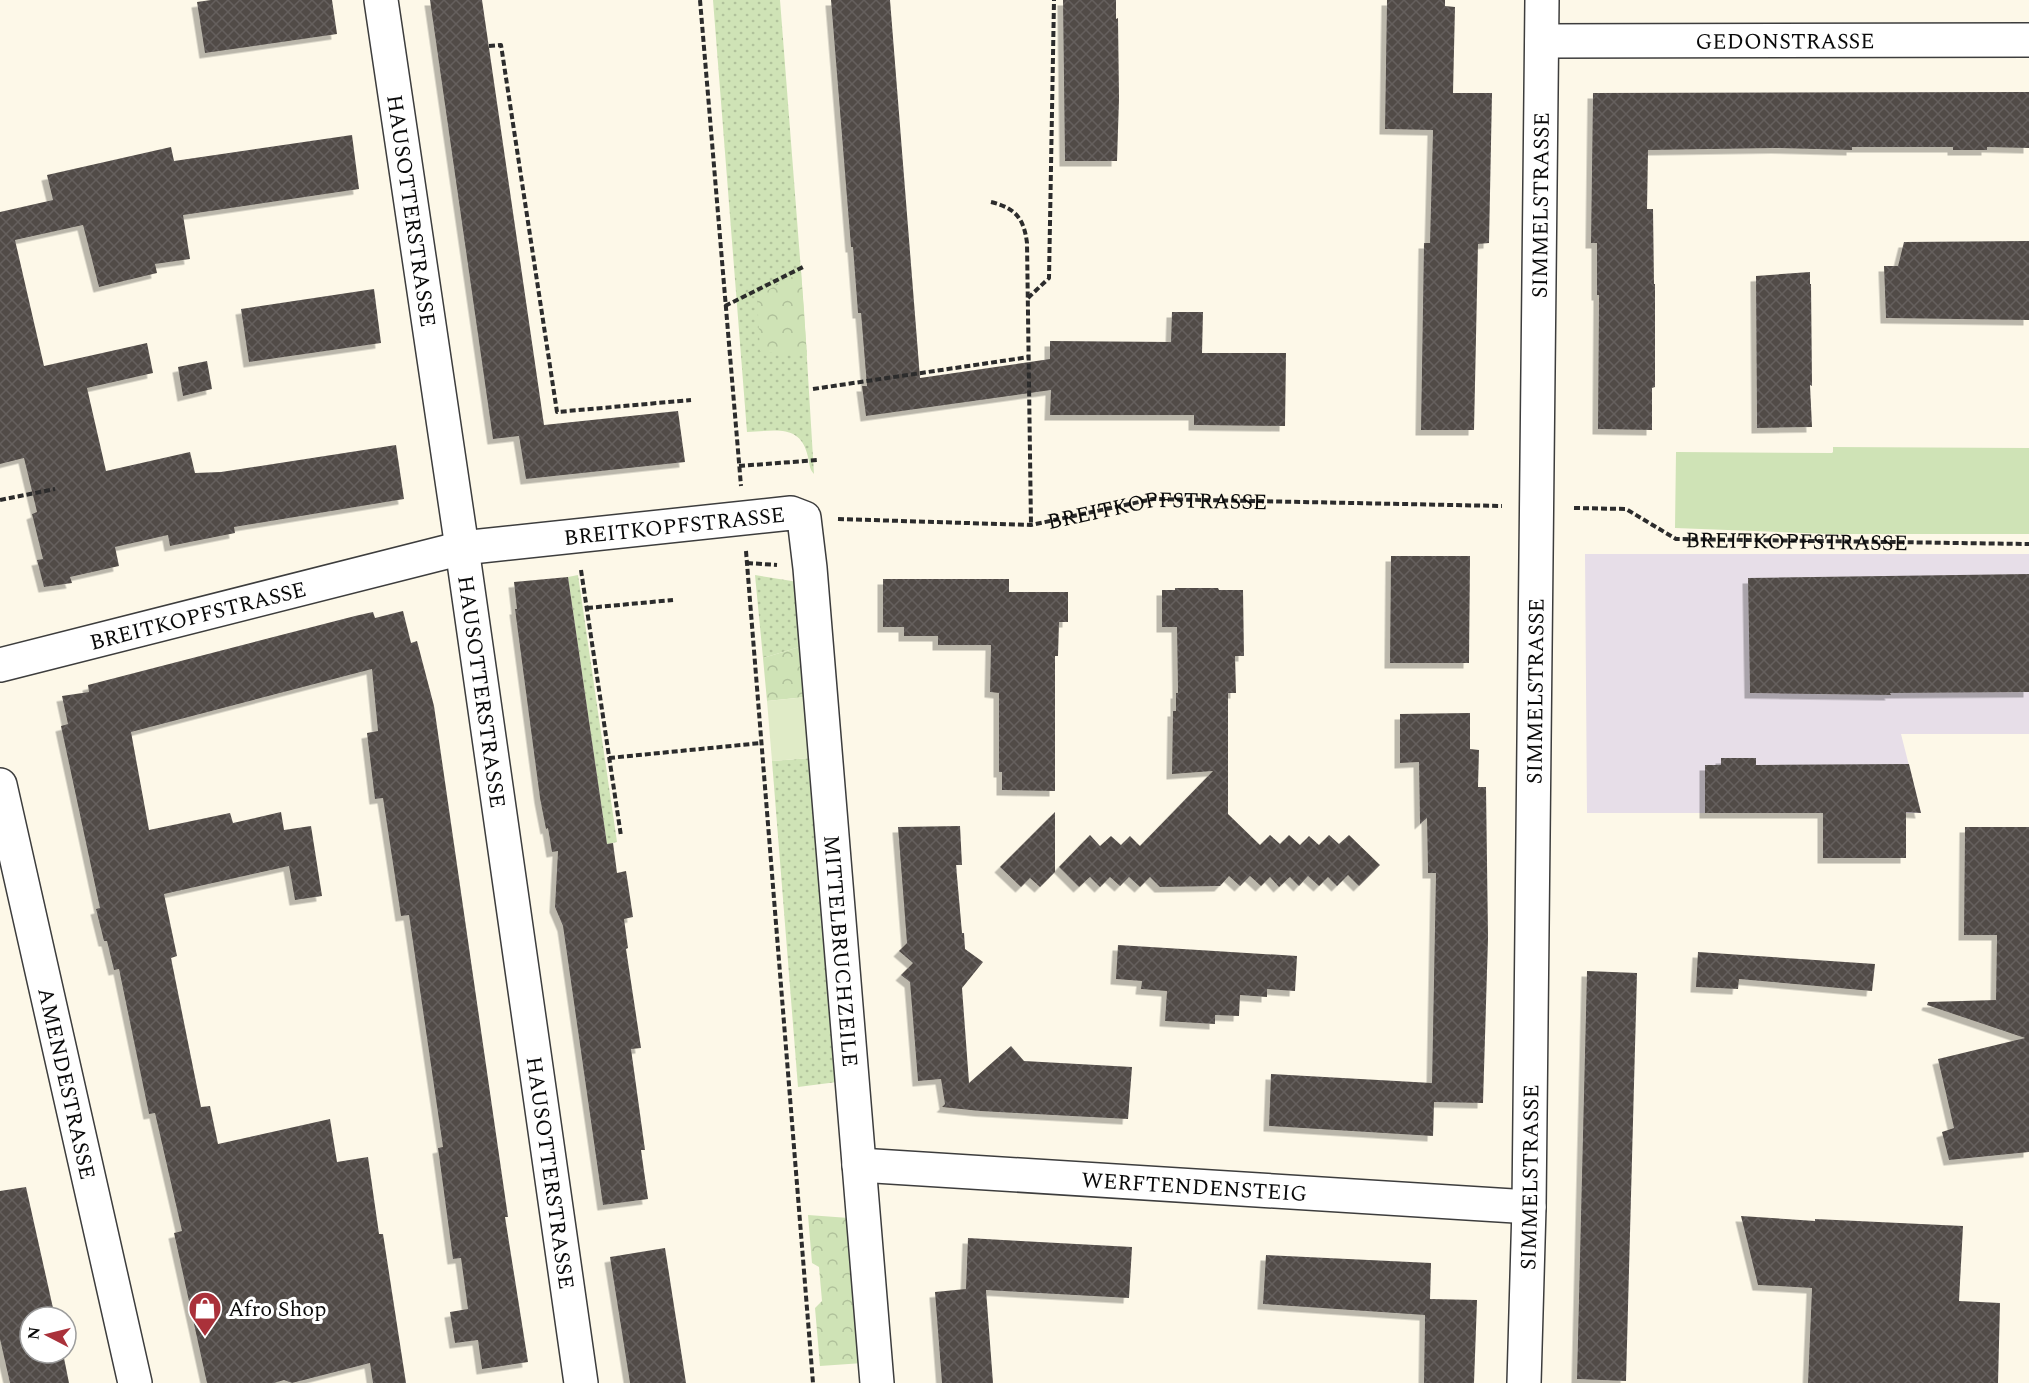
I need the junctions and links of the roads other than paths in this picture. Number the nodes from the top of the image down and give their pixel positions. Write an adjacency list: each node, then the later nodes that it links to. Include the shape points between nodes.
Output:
1 (381, 0): 6 (street, HAUSOTTERSTRASSE)
2 (1542, 0): 4 (street, SIMMELSTRASSE)
3 (2029, 40): 4 (street, GEDONSTRASSE)
4 (1542, 41): 10 (street, SIMMELSTRASSE)
5 (804, 518): 6 (street, BREITKOPFSTRASSE, via 791,513); 9 (street, MITTELBRUCHZEILE)
6 (462, 548): 7 (street, BREITKOPFSTRASSE); 12 (street, HAUSOTTERSTRASSE)
7 (0, 665)
8 (0, 785): 11 (street, AMENDESTRASSE)
9 (859, 1166): 10 (street, WERFTENDENSTEIG); 13 (street, MITTELBRUCHZEILE)
10 (1529, 1207): 14 (street, SIMMELSTRASSE)
11 (135, 1383)
12 (581, 1383)
13 (877, 1383)
14 (1524, 1383)

